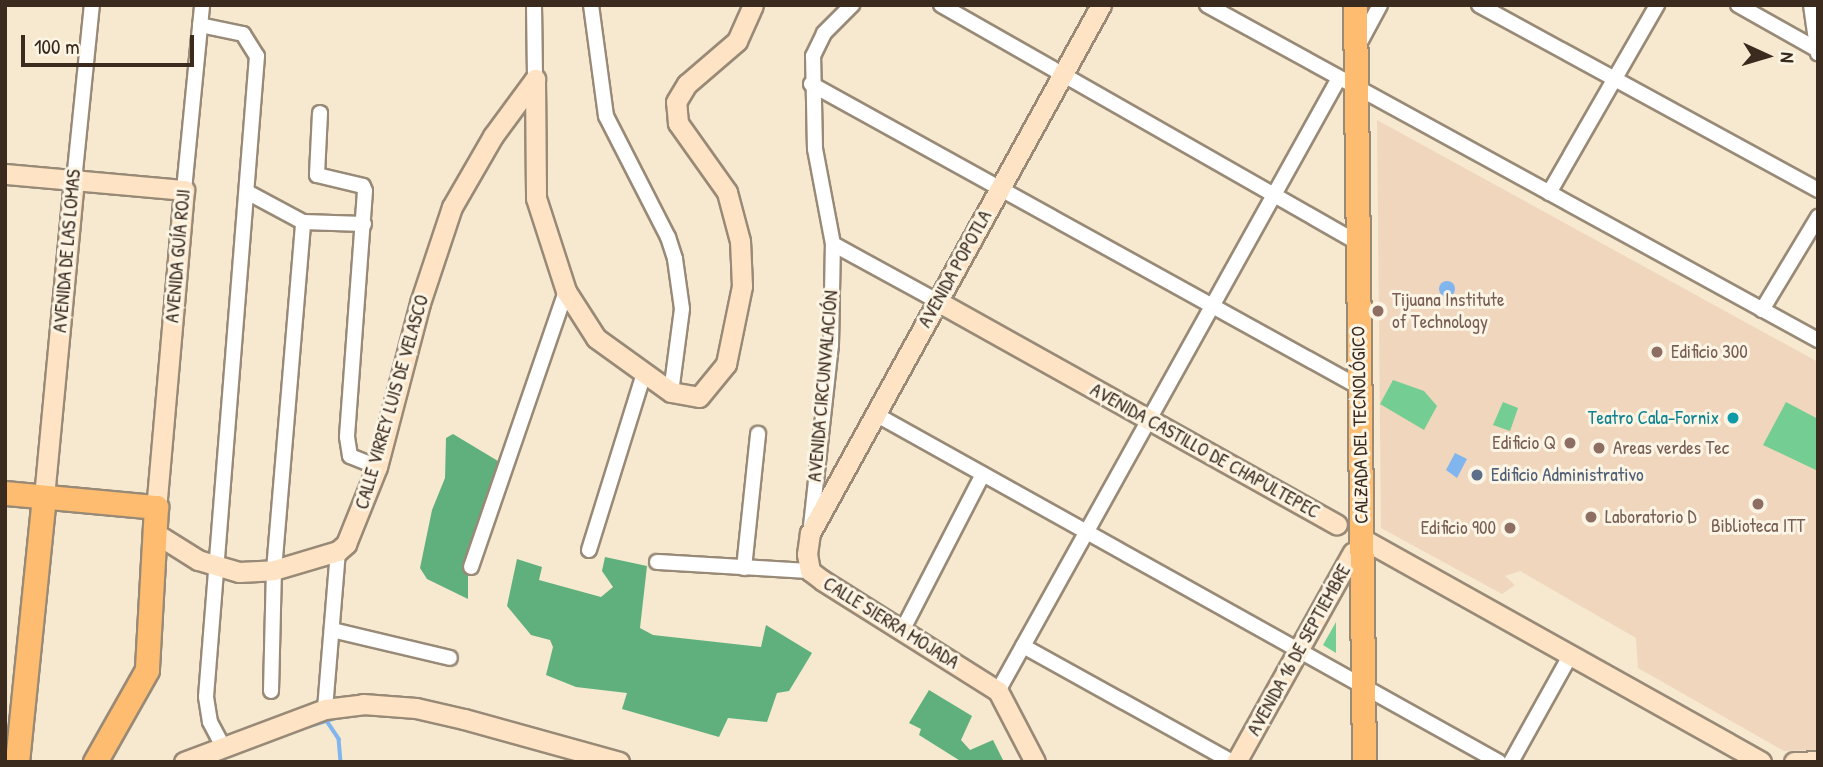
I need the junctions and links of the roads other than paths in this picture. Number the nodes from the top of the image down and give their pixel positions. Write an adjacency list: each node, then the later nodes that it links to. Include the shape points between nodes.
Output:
1 (92, 5): 27 (street, AVENIDA DE LAS LOMAS)
2 (202, 5): 17 (street, AVENIDA GUÍA ROJI)
3 (541, 5): 16 (street)
4 (591, 5): 46 (street, via 606,116 675,259 682,309)
5 (753, 5): 46 (street, via 737,41 687,84 676,102 678,123 719,179 733,207 742,286 726,364 708,392 699,397)
6 (852, 5): 24 (street, AVENIDA CIRCUNVALACIÓN, via 817,45)
7 (941, 5): 20 (street)
8 (1101, 5): 20 (street, AVENIDA POPOTLA)
9 (1207, 5): 23 (street)
10 (1355, 5): 18 (main road, CALZADA DEL TECNOLÓGICO)
11 (1380, 5): 18 (street)
12 (1479, 5): 22 (street)
13 (1657, 5): 22 (street)
14 (1738, 5): 19 (street)
15 (1811, 5): 19 (street)
16 (534, 13): 21 (street)
17 (200, 25): 29 (street, AVENIDA GUÍA ROJI); 31 (street, via 243,34 257,56)
18 (1355, 50): 23 (main road, CALZADA DEL TECNOLÓGICO)
19 (1818, 52)
20 (1064, 72): 28 (street, AVENIDA POPOTLA); 33 (street)
21 (535, 79): 39 (street, via 536,198); 50 (street, CALLE VIRREY LUIS DE VELASCO, via 493,136 452,207 420,303)
22 (1614, 79): 30 (street); 32 (street)
23 (1348, 83): 32 (street); 33 (street); 37 (main road, CALZADA DEL TECNOLÓGICO)
24 (811, 84): 28 (street); 38 (street, AVENIDA CIRCUNVALACIÓN, via 815,149)
25 (320, 113): 36 (street, via 317,175 362,186)
26 (5, 174): 27 (street)
27 (74, 180): 29 (street); 53 (street, AVENIDA DE LAS LOMAS)
28 (1000, 189): 40 (street, AVENIDA POPOTLA); 41 (street)
29 (184, 190): 54 (street, AVENIDA GUÍA ROJI)
30 (1818, 190)
31 (247, 192): 35 (street); 63 (street)
32 (1549, 193): 42 (street)
33 (1276, 194): 37 (street); 41 (street)
34 (1818, 216): 42 (street)
35 (303, 222): 36 (street); 66 (street)
36 (364, 224): 50 (street, via 347,437 350,456)
37 (1358, 243): 45 (main road, CALZADA DEL TECNOLÓGICO)
38 (832, 244): 40 (street, AVENIDA CASTILLO DE CHAPULTEPEC); 58 (street, AVENIDA CIRCUNVALACIÓN, via 831,345)
39 (566, 291): 44 (street, via 596,338); 64 (street)
40 (937, 301): 47 (street, AVENIDA POPOTLA); 48 (street, AVENIDA CASTILLO DE CHAPULTEPEC)
41 (1212, 304): 45 (street); 48 (street)
42 (1762, 310): 43 (street)
43 (1818, 340)
44 (644, 373): 46 (street); 60 (street)
45 (1359, 387): 59 (main road, CALZADA DEL TECNOLÓGICO)
46 (671, 392)
47 (877, 415): 51 (street); 58 (street, AVENIDA POPOTLA)
48 (1148, 420): 55 (street, AVENIDA CASTILLO DE CHAPULTEPEC); 56 (street)
49 (758, 434): 65 (street)
50 (377, 467): 61 (street, CALLE VIRREY LUIS DE VELASCO, via 354,531)
51 (983, 474): 56 (street); 68 (street)
52 (5, 493): 53 (main road)
53 (44, 497): 54 (main road); 80 (main road)
54 (156, 507): 57 (main road)
55 (1337, 525): 59 (street, AVENIDA CASTILLO DE CHAPULTEPEC)
56 (1087, 532): 70 (street); 71 (street)
57 (155, 533): 63 (street); 81 (main road, via 147,670)
58 (810, 533): 67 (street, AVENIDA CIRCUNVALACIÓN)
59 (1357, 545): 71 (street, AVENIDA 16 DE SEPTIEMBRE); 72 (street, AVENIDA CASTILLO DE CHAPULTEPEC); 74 (main road, CALZADA DEL TECNOLÓGICO)
60 (589, 550)
61 (338, 551): 66 (street); 69 (street)
62 (657, 562): 65 (street, CALLE SIERRA MOJADA)
63 (217, 568): 66 (street); 78 (street, via 206,697 210,722)
64 (471, 568)
65 (744, 568): 67 (street, CALLE SIERRA MOJADA)
66 (275, 570): 75 (street)
67 (810, 571): 68 (street, CALLE SIERRA MOJADA)
68 (903, 629): 76 (street, CALLE SIERRA MOJADA)
69 (332, 630): 73 (street); 77 (street)
70 (1023, 646): 76 (street); 85 (street)
71 (1298, 650): 74 (street); 85 (street, AVENIDA 16 DE SEPTIEMBRE)
72 (1570, 656): 88 (street); 89 (street, AVENIDA CASTILLO DE CHAPULTEPEC)
73 (450, 657)
74 (1363, 686): 86 (main road, CALZADA DEL TECNOLÓGICO); 87 (street)
75 (271, 691)
76 (998, 691): 84 (street, CALLE SIERRA MOJADA)
77 (325, 709): 78 (street); 83 (street, via 363,704 416,708)
78 (223, 746): 82 (street)
79 (1818, 761): 90 (street)
80 (17, 762)
81 (95, 762)
82 (184, 762)
83 (619, 762)
84 (1035, 762)
85 (1234, 762)
86 (1364, 762)
87 (1499, 762)
88 (1511, 762)
89 (1761, 762)
90 (1794, 762)

